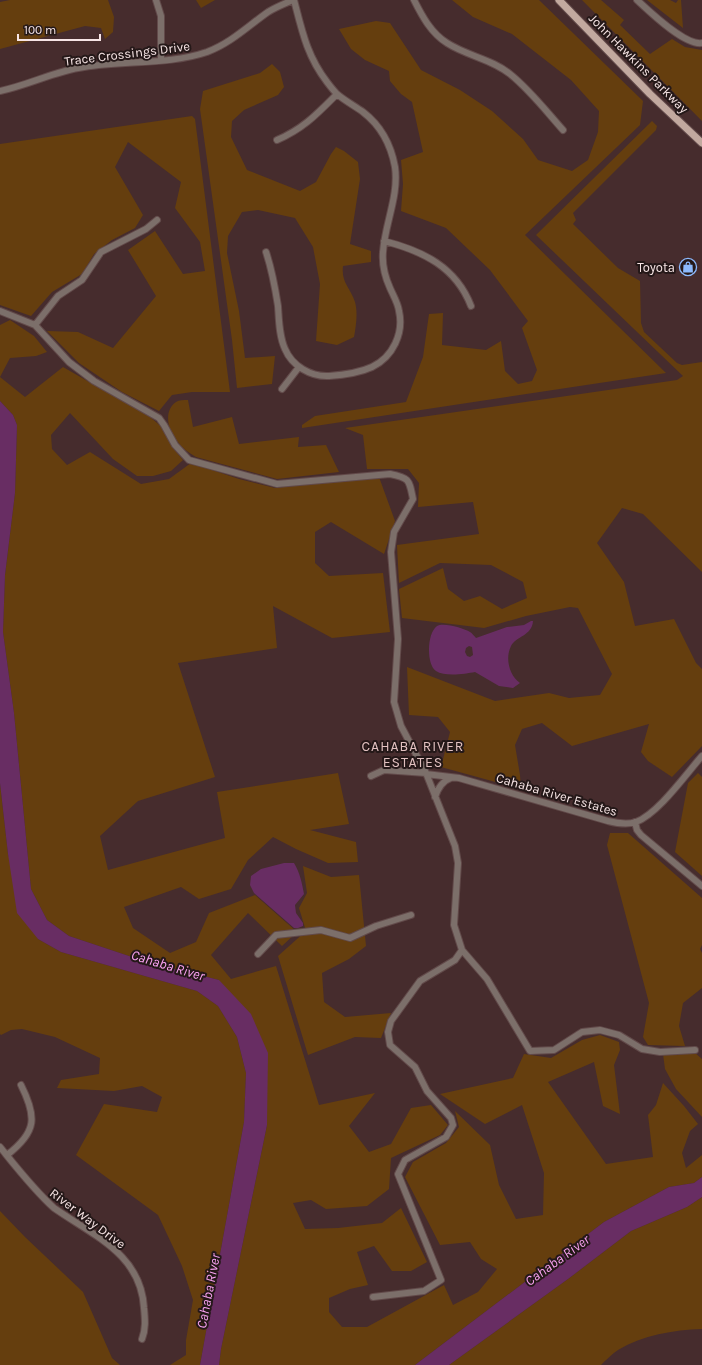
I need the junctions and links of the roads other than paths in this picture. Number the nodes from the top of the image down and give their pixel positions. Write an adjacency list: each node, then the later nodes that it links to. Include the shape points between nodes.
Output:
1 (156, 0): 7 (street, via 161,16)
2 (294, 0): 7 (street, Trace Crossings Drive, via 269,11 218,47 186,57); 9 (street, via 311,58)
3 (414, 0): 10 (street, via 432,30 447,43 510,74)
4 (559, 0): 12 (main road, John Hawkins Parkway, via 650,94)
5 (638, 0): 6 (street, via 654,16 690,42)
6 (702, 44)
7 (161, 60): 8 (street, Trace Crossings Drive, via 78,68)
8 (0, 91)
9 (337, 94): 11 (street, via 304,126); 14 (street, via 372,120 391,152 395,167 396,191)
10 (563, 130)
11 (277, 140)
12 (702, 143)
13 (157, 220): 18 (street, via 146,229 101,252 82,280 58,296)
14 (384, 241): 16 (street, via 418,252 444,268 466,292); 19 (street, via 384,272 400,317 399,332 393,349 380,362 361,371 325,376)
15 (266, 252): 19 (street, via 274,278 285,349)
16 (471, 306)
17 (0, 311): 18 (street)
18 (35, 325): 22 (street, via 84,374 159,418 175,445 189,460 277,484 390,474 403,476 410,483 413,499 394,532 391,552 398,639 394,702 401,726)
19 (298, 367): 20 (street)
20 (282, 390)
21 (702, 756): 26 (street, via 658,806)
22 (426, 773): 23 (street, Cahaba River Estates, via 384,770); 24 (street, Cahaba River Estates); 25 (street)
23 (371, 776)
24 (452, 778): 25 (street, via 440,785); 26 (street, Cahaba River Estates, via 608,821 630,824)
25 (435, 797): 29 (street, via 453,840 458,863 454,925)
26 (636, 822): 27 (street, via 637,830 641,834)
27 (702, 886)
28 (411, 915): 30 (street, via 376,926 350,938 321,930 276,935)
29 (462, 950): 31 (street, via 487,979 530,1050 554,1050 582,1032 600,1030 619,1034 642,1048 654,1051); 35 (street, via 455,960 420,981 391,1021 388,1032 390,1045 415,1067 427,1091 451,1118 453,1125 446,1137 405,1160 398,1174 440,1280 424,1291)
30 (258, 954)
31 (696, 1050)
32 (21, 1085): 34 (street, via 30,1107 31,1123 28,1135)
33 (0, 1147): 34 (street, River Way Drive)
34 (7, 1155): 36 (street, River Way Drive, via 46,1200 127,1262 142,1294 145,1319)
35 (373, 1297)
36 (142, 1339)

